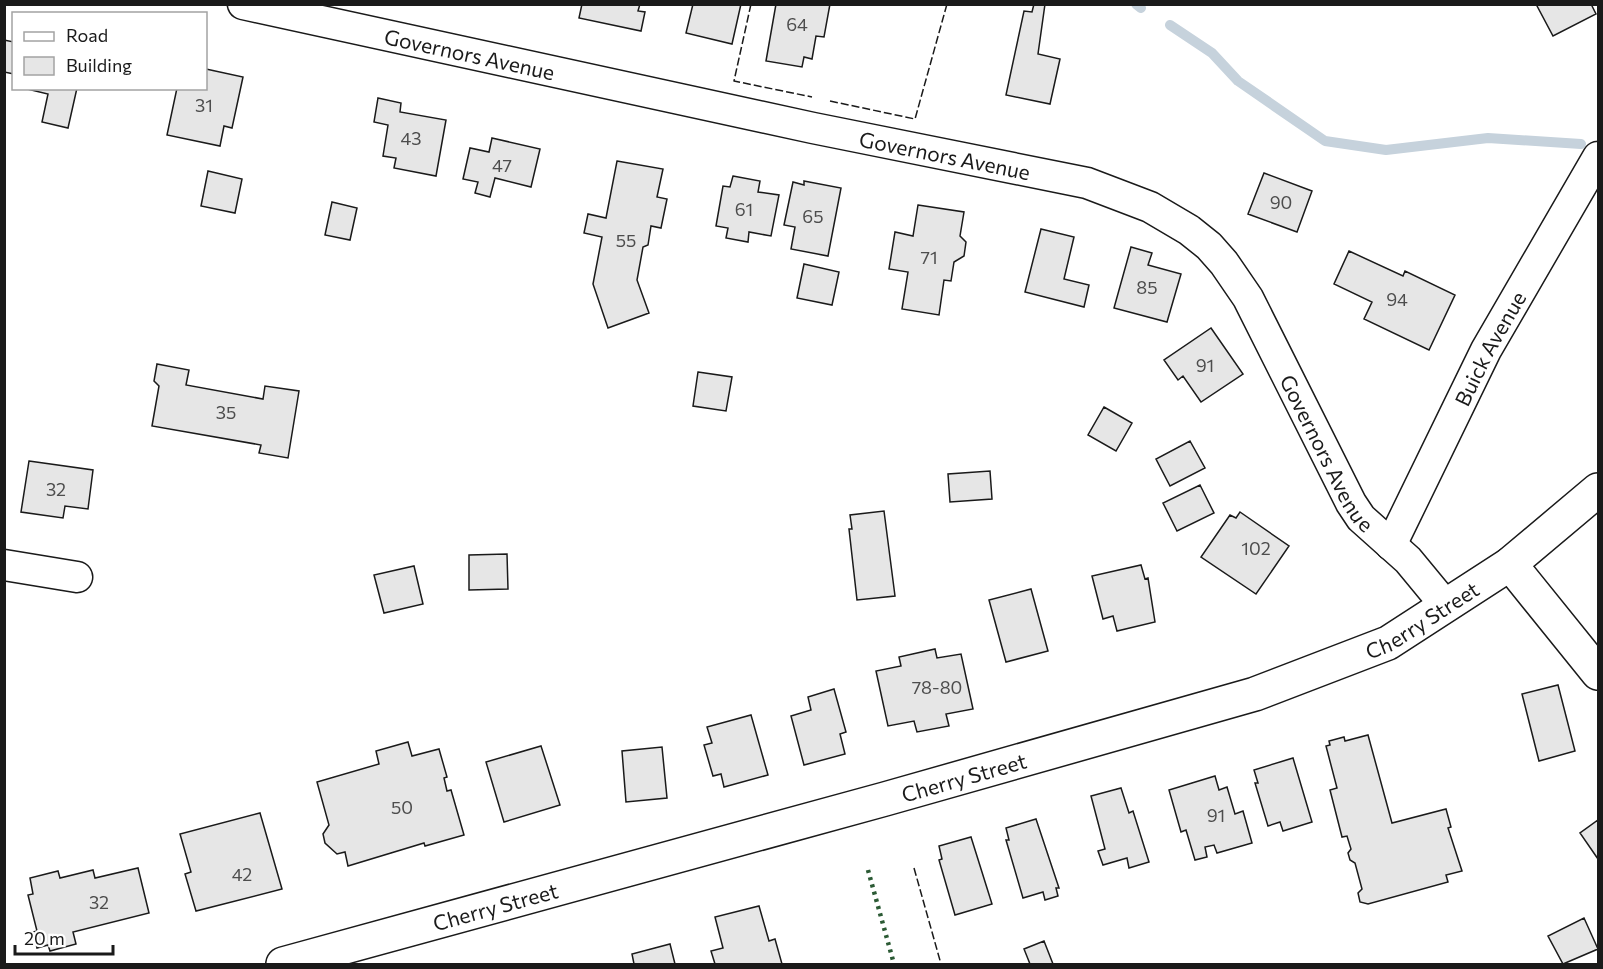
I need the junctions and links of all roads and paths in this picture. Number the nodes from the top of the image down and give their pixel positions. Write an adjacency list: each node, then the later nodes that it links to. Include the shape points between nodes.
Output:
1 (243, 4): 4 (street, Governors Avenue, via 813,128 1087,183 1150,207 1189,230 1224,263 1248,298 1351,503 1361,518)
2 (1599, 157): 4 (street, Buick Avenue, via 1486,350)
3 (1599, 490): 5 (main road, Cherry Street)
4 (1391, 545): 8 (street, Governors Avenue)
5 (1510, 564): 8 (main road, Cherry Street); 9 (main road)
6 (4, 565): 7 (street)
7 (77, 577)
8 (1446, 606): 10 (main road, Cherry Street, via 1388,643 1255,694 885,800)
9 (1599, 673)
10 (283, 964)

